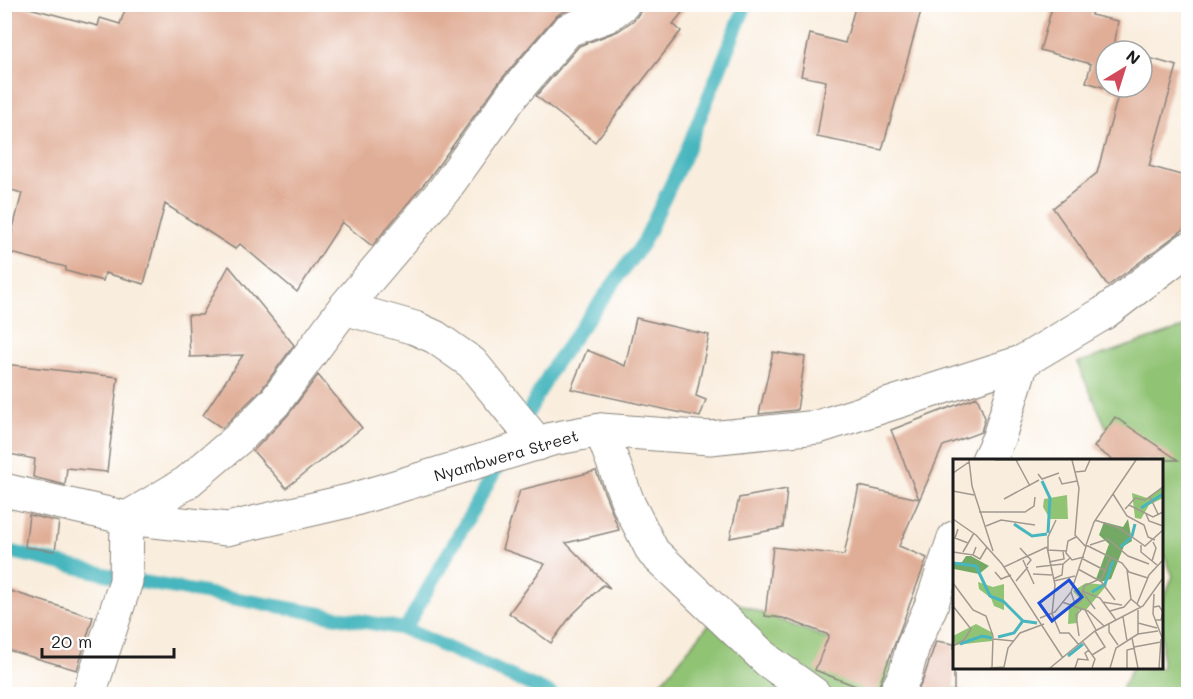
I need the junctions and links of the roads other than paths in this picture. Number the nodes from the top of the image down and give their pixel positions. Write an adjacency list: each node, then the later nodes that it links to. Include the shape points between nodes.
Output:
1 (623, 4): 3 (street, via 607,16 568,30 513,94 444,190)
2 (1188, 249): 4 (street, Nyambwera Street, via 1104,313)
3 (345, 308): 6 (street, via 415,328 454,350 472,363); 9 (street, via 275,402 238,439 186,483)
4 (1022, 362): 5 (street, Nyambwera Street, via 818,427 710,438); 7 (street)
5 (601, 430): 6 (street, Nyambwera Street); 12 (street, via 629,505 653,552 768,661)
6 (538, 444): 9 (street, Nyambwera Street, via 352,500 226,529)
7 (988, 459)
8 (4, 490): 9 (street, Nyambwera Street)
9 (127, 518): 11 (street, via 126,581)
10 (953, 541): 13 (street)
11 (89, 694)
12 (814, 694)
13 (896, 694)

